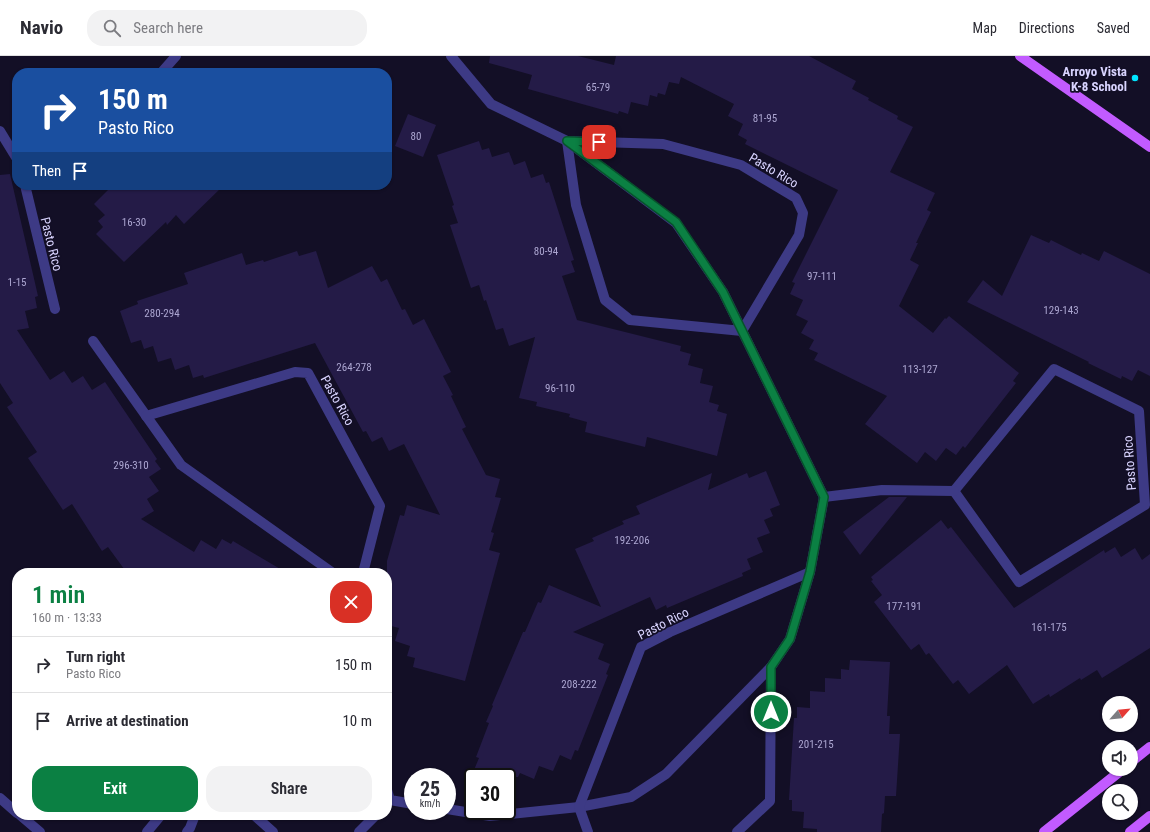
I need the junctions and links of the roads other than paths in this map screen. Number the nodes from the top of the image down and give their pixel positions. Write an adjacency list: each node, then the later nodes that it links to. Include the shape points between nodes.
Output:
1 (176, 56): 4 (street)
2 (450, 56): 6 (street, Pasto Rico, via 491,104)
3 (1020, 56): 8 (main road)
4 (165, 68)
5 (0, 131): 7 (street)
6 (567, 141): 11 (street, Pasto Rico, via 676,222 723,292); 11 (street, via 576,205 604,300 630,320); 11 (street, Pasto Rico, via 662,144 742,165 796,198 803,213 799,235)
7 (12, 146)
8 (1150, 147)
9 (26, 190): 10 (street, Pasto Rico)
10 (55, 309)
11 (742, 331): 15 (street, Pasto Rico)
12 (93, 341): 13 (street)
13 (146, 416): 16 (street, via 181,465); 17 (street, Pasto Rico, via 295,372 308,373 380,506)
14 (954, 491): 14 (street, Pasto Rico, via 1054,370 1139,411 1145,505 1019,582); 15 (street, via 882,490)
15 (824, 497): 18 (street)
16 (325, 568)
17 (364, 568)
18 (810, 572): 19 (street, via 790,639); 26 (street, Pasto Rico, via 641,647)
19 (771, 667): 26 (street, via 666,774 631,797); 41 (street, via 770,801)
20 (1150, 747): 21 (main road)
21 (1138, 756)
22 (1114, 776): 42 (main road)
23 (0, 798): 27 (street)
24 (392, 799): 25 (street)
25 (404, 802)
26 (579, 807): 28 (street, via 490,816); 40 (street)
27 (12, 808)
28 (456, 810)
29 (1150, 816): 43 (main road)
30 (26, 820): 35 (street)
31 (157, 820): 36 (street)
32 (193, 820): 37 (street)
33 (260, 820): 38 (street)
34 (371, 820): 39 (street)
35 (40, 832)
36 (147, 832)
37 (187, 832)
38 (273, 832)
39 (360, 832)
40 (588, 832)
41 (737, 832)
42 (1044, 832)
43 (1130, 832)

